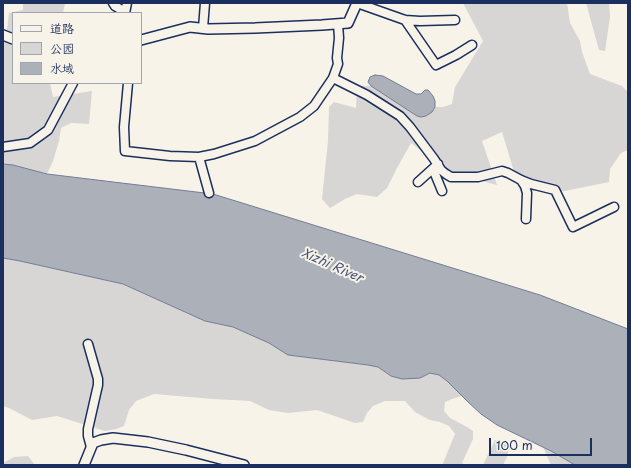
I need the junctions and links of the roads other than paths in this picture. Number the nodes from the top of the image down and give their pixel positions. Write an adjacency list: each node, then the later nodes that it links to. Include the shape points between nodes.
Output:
1 (113, 3): 4 (street)
2 (205, 3): 8 (street)
3 (357, 3): 5 (street); 7 (street, via 348,23)
4 (124, 12)
5 (405, 20): 6 (street); 10 (street, via 436,65)
6 (456, 20)
7 (338, 24): 8 (street); 11 (street, via 338,64)
8 (203, 28): 9 (street, via 190,27)
9 (142, 40)
10 (472, 45)
11 (333, 78): 15 (street, via 314,106 300,117 255,141); 16 (street, via 400,116 410,127)
12 (72, 84): 14 (street, via 48,130 30,143)
13 (128, 84): 15 (street, via 124,127 125,150)
14 (3, 147)
15 (199, 157): 20 (street)
16 (435, 167): 17 (street, via 451,177 478,177 502,171); 18 (street); 19 (street)
17 (521, 180): 21 (street, via 555,190 573,227); 22 (street, via 527,192)
18 (418, 182)
19 (442, 191)
20 (209, 193)
21 (614, 207)
22 (526, 218)
23 (88, 344): 24 (street, via 98,379 88,429)
24 (91, 447): 25 (street); 26 (street, via 93,443 113,438 148,442)
25 (84, 465)
26 (244, 465)

